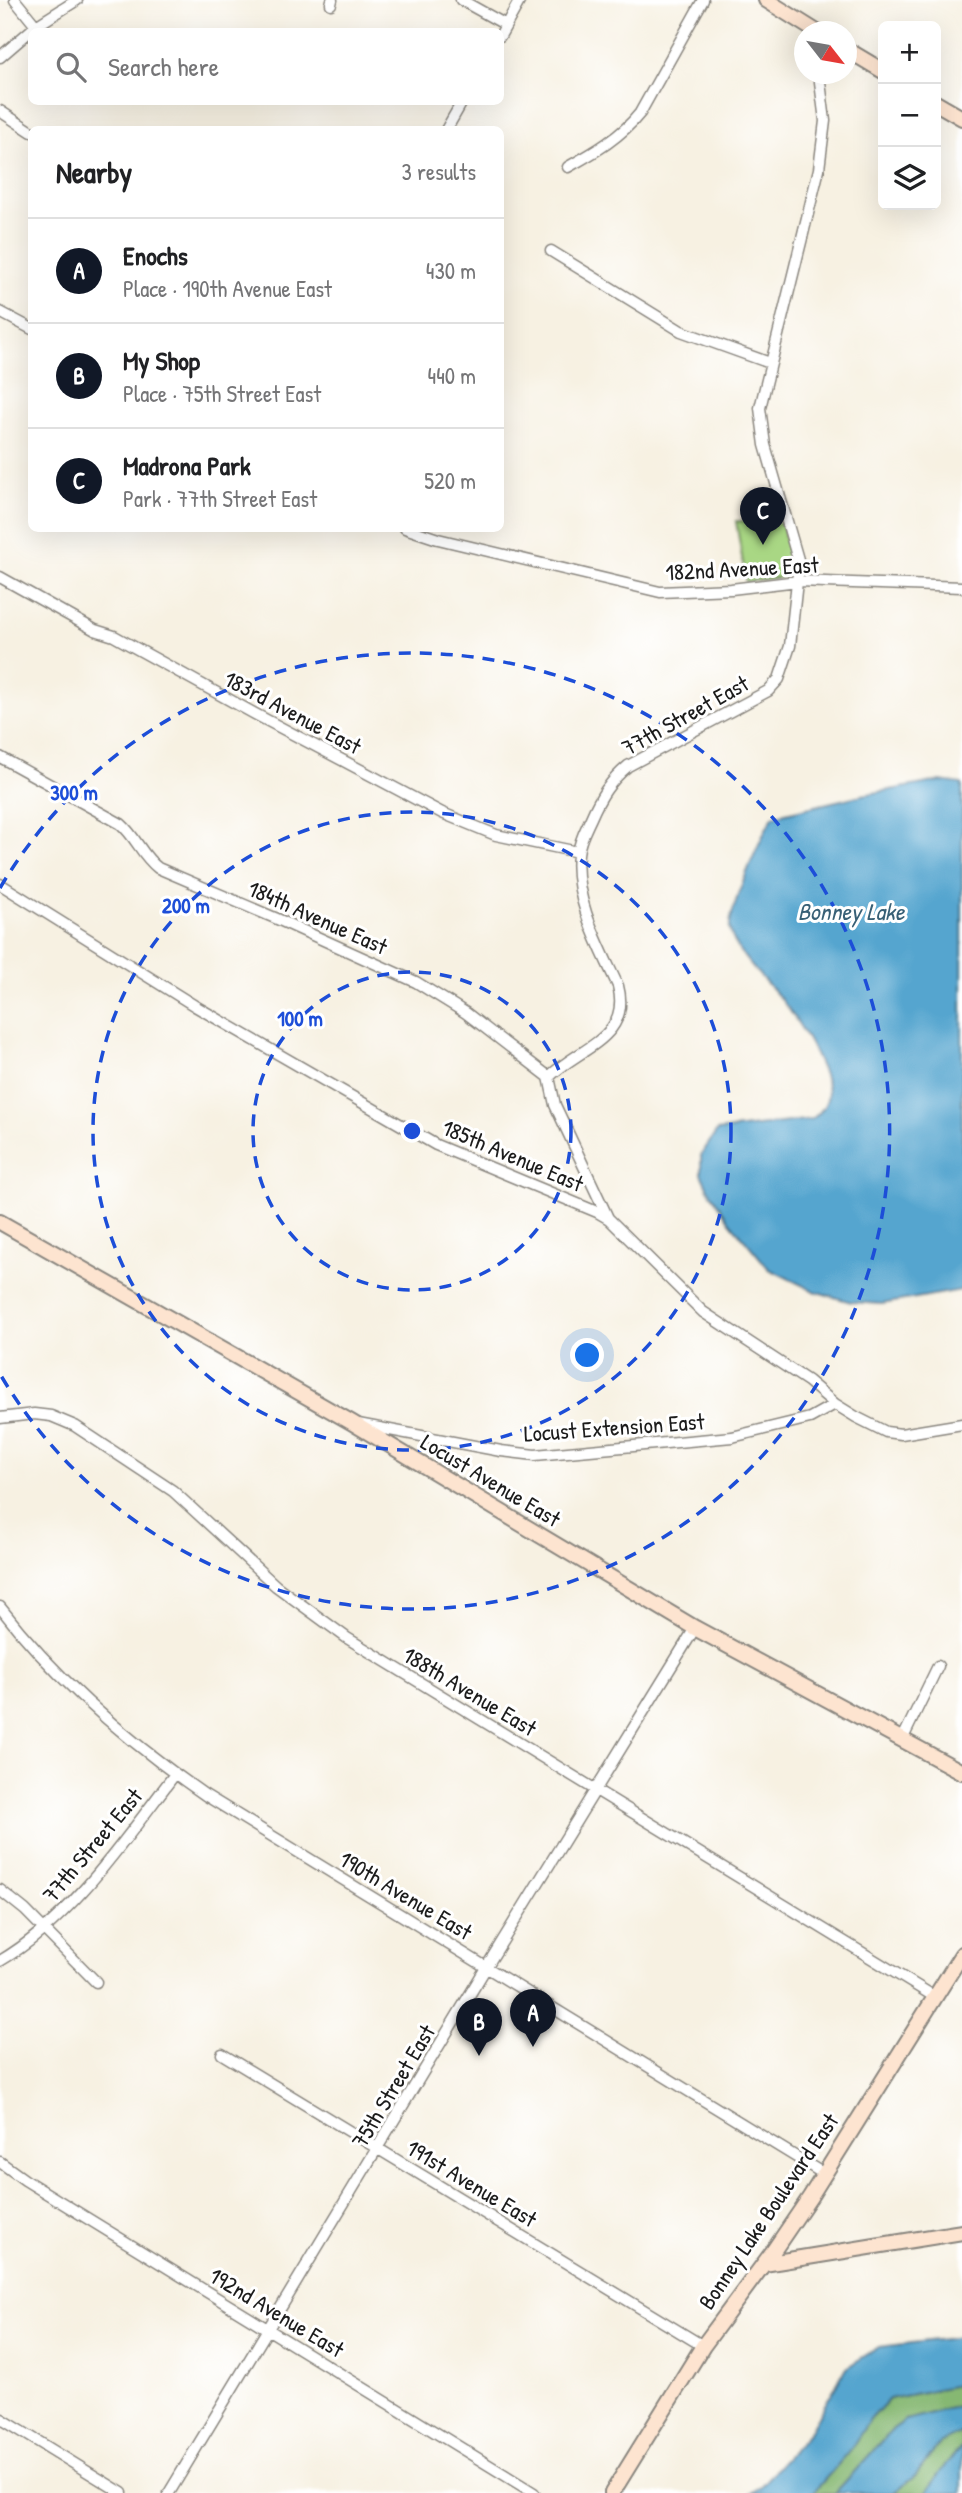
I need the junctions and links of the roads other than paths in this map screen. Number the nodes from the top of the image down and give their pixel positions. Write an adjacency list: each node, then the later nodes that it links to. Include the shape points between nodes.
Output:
1 (15, 0): 9 (street)
2 (77, 0): 9 (street)
3 (461, 0): 8 (street)
4 (520, 0): 8 (street)
5 (703, 0): 23 (street, via 628,129)
6 (765, 0): 7 (street)
7 (799, 21)
8 (506, 25): 11 (street)
9 (36, 26): 10 (street)
10 (34, 28)
11 (504, 29)
12 (28, 33): 14 (street)
13 (857, 56): 15 (street)
14 (0, 57)
15 (878, 68)
16 (820, 84): 27 (street, 77th Street East, via 825,134 819,169)
17 (460, 105): 21 (street)
18 (941, 106): 20 (street)
19 (0, 111): 22 (street)
20 (962, 118)
21 (448, 126)
22 (28, 129)
23 (568, 167)
24 (551, 251): 27 (street, via 681,331)
25 (0, 312): 26 (street)
26 (28, 326)
27 (770, 363): 30 (street, 77th Street East, via 760,419 795,544)
28 (417, 532): 30 (street, 182nd Avenue East, via 648,591 731,589)
29 (0, 577): 33 (street, 183rd Avenue East, via 442,813 496,835)
30 (798, 581): 31 (street, 182nd Avenue East); 33 (street, 77th Street East, via 790,646 776,684 618,774 604,790)
31 (962, 587)
32 (0, 757): 35 (street, 184th Avenue East, via 121,824 158,868 416,982 466,1013)
33 (578, 852): 35 (street, 77th Street East, via 582,895 622,1006 604,1037)
34 (0, 884): 36 (street, 185th Avenue East, via 195,1006 414,1133)
35 (549, 1077): 36 (street, via 555,1105)
36 (608, 1219): 38 (street, 185th Avenue East, via 703,1312 808,1381)
37 (0, 1222): 40 (street, Locust Avenue East)
38 (835, 1405): 40 (street, Locust Extension East, via 810,1418 732,1437 536,1455); 41 (street, 185th Avenue East, via 886,1432 911,1433)
39 (0, 1418): 48 (street, 188th Avenue East, via 34,1414 75,1426 173,1491 322,1622)
40 (351, 1422): 43 (street, Locust Avenue East)
41 (962, 1424)
42 (0, 1607): 47 (street, 190th Avenue East, via 103,1716)
43 (695, 1628): 45 (street, Locust Avenue East); 48 (street, 75th Street East)
44 (938, 1667): 45 (street)
45 (902, 1740): 46 (street, Locust Avenue East)
46 (962, 1772)
47 (175, 1774): 50 (street, 77th Street East); 53 (street, 190th Avenue East)
48 (596, 1790): 53 (street, 75th Street East); 55 (street, 188th Avenue East)
49 (0, 1890): 50 (street)
50 (46, 1930): 52 (street, 77th Street East); 54 (street)
51 (962, 1954): 55 (street, Bonney Lake Boulevard East)
52 (0, 1961)
53 (487, 1966): 57 (street, 75th Street East); 59 (street, 190th Avenue East)
54 (96, 1982)
55 (935, 1997): 59 (street, Bonney Lake Boulevard East)
56 (222, 2054): 57 (street, 191st Avenue East)
57 (377, 2148): 62 (street, 75th Street East); 63 (street, 191st Avenue East)
58 (0, 2162): 62 (street, 192nd Avenue East)
59 (824, 2174): 61 (street, Bonney Lake Boulevard East)
60 (962, 2232): 61 (street)
61 (764, 2264): 63 (street, Bonney Lake Boulevard East)
62 (269, 2329): 66 (street, 75th Street East); 67 (street, 192nd Avenue East)
63 (703, 2346): 68 (street, Bonney Lake Boulevard East)
64 (0, 2418): 65 (street)
65 (122, 2493)
66 (169, 2493)
67 (534, 2493)
68 (612, 2493)

